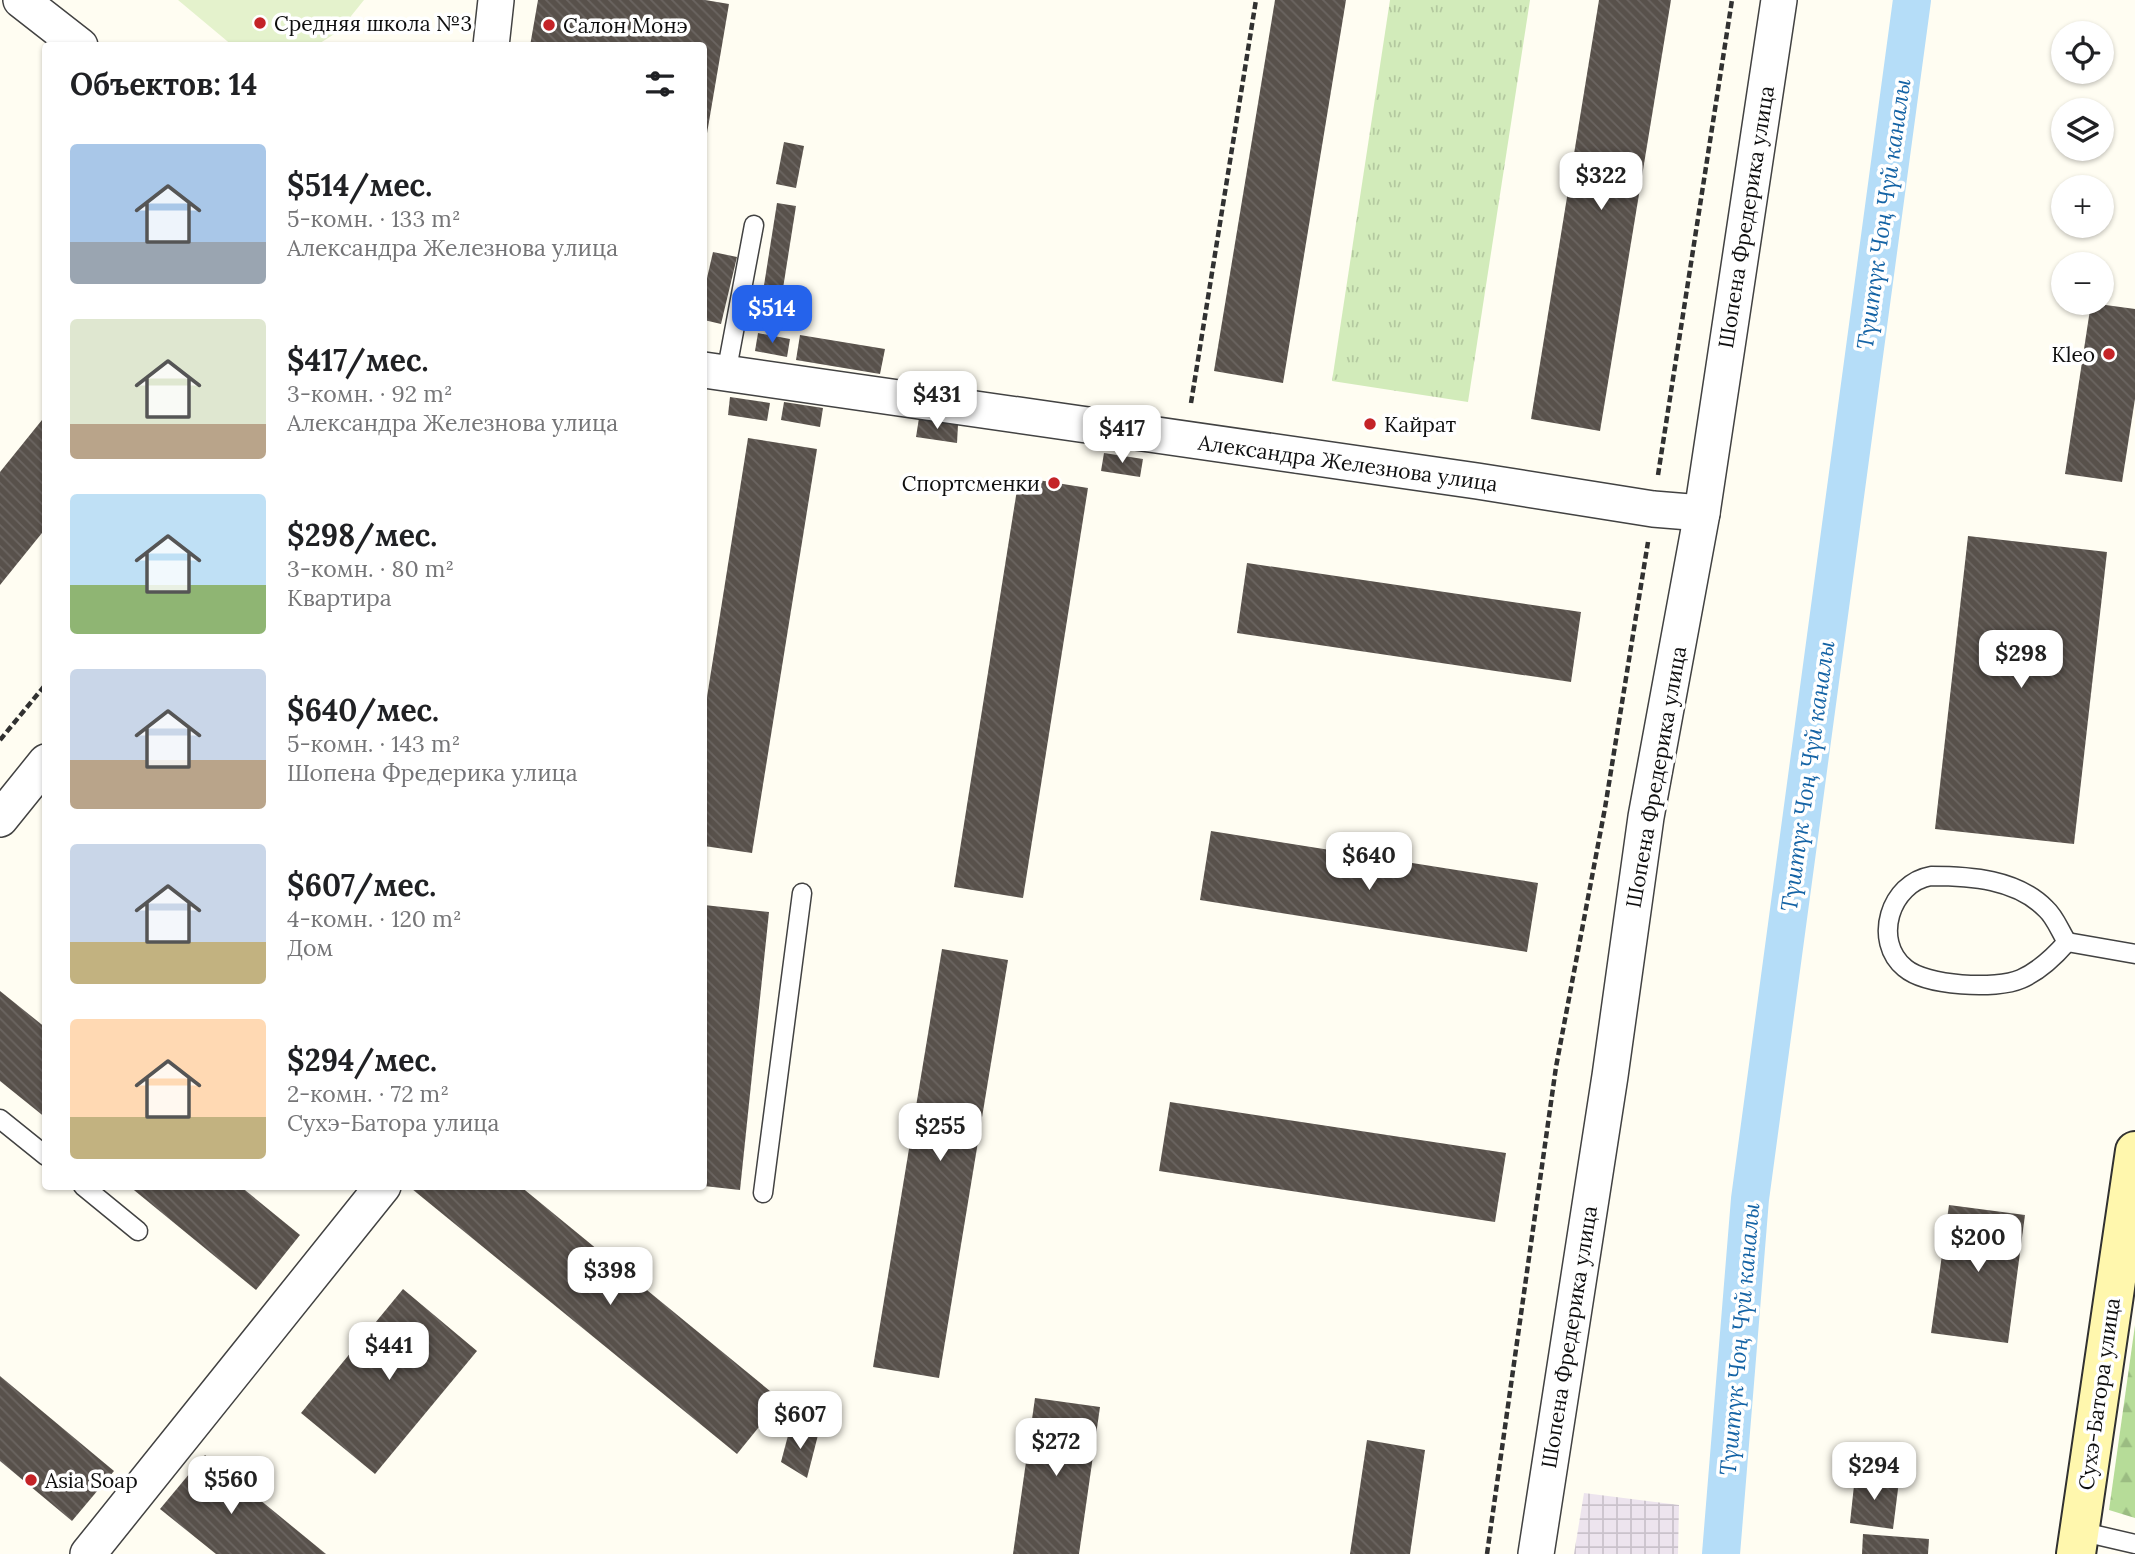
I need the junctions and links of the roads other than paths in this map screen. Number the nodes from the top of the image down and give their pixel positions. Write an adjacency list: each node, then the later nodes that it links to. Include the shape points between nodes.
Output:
1 (21, 0): 4 (street)
2 (496, 0): 5 (street)
3 (1779, 0): 8 (street, Шопена Фредерика улица)
4 (75, 42)
5 (491, 42)
6 (754, 225): 7 (lane)
7 (715, 372): 8 (street, Александра Железнова улица)
8 (1702, 513): 24 (street, Шопена Фредерика улица, via 1646,817)
9 (42, 767): 10 (street)
10 (0, 819)
11 (802, 893): 19 (lane)
12 (2067, 942): 12 (lane, via 2048,910 2015,887 1955,877 1918,878 1903,889 1891,911 1888,930 1890,948 1903,967 1913,974 1966,985 2019,980 2055,956); 13 (lane)
13 (2135, 954)
14 (0, 1119): 16 (lane)
15 (2135, 1151): 21 (main road, Сухэ-Батора улица)
16 (42, 1153)
17 (88, 1190): 20 (lane)
18 (380, 1190): 23 (street)
19 (763, 1193)
20 (138, 1231)
21 (2078, 1543): 22 (lane)
22 (2135, 1544)
23 (88, 1554)
24 (1536, 1554)

